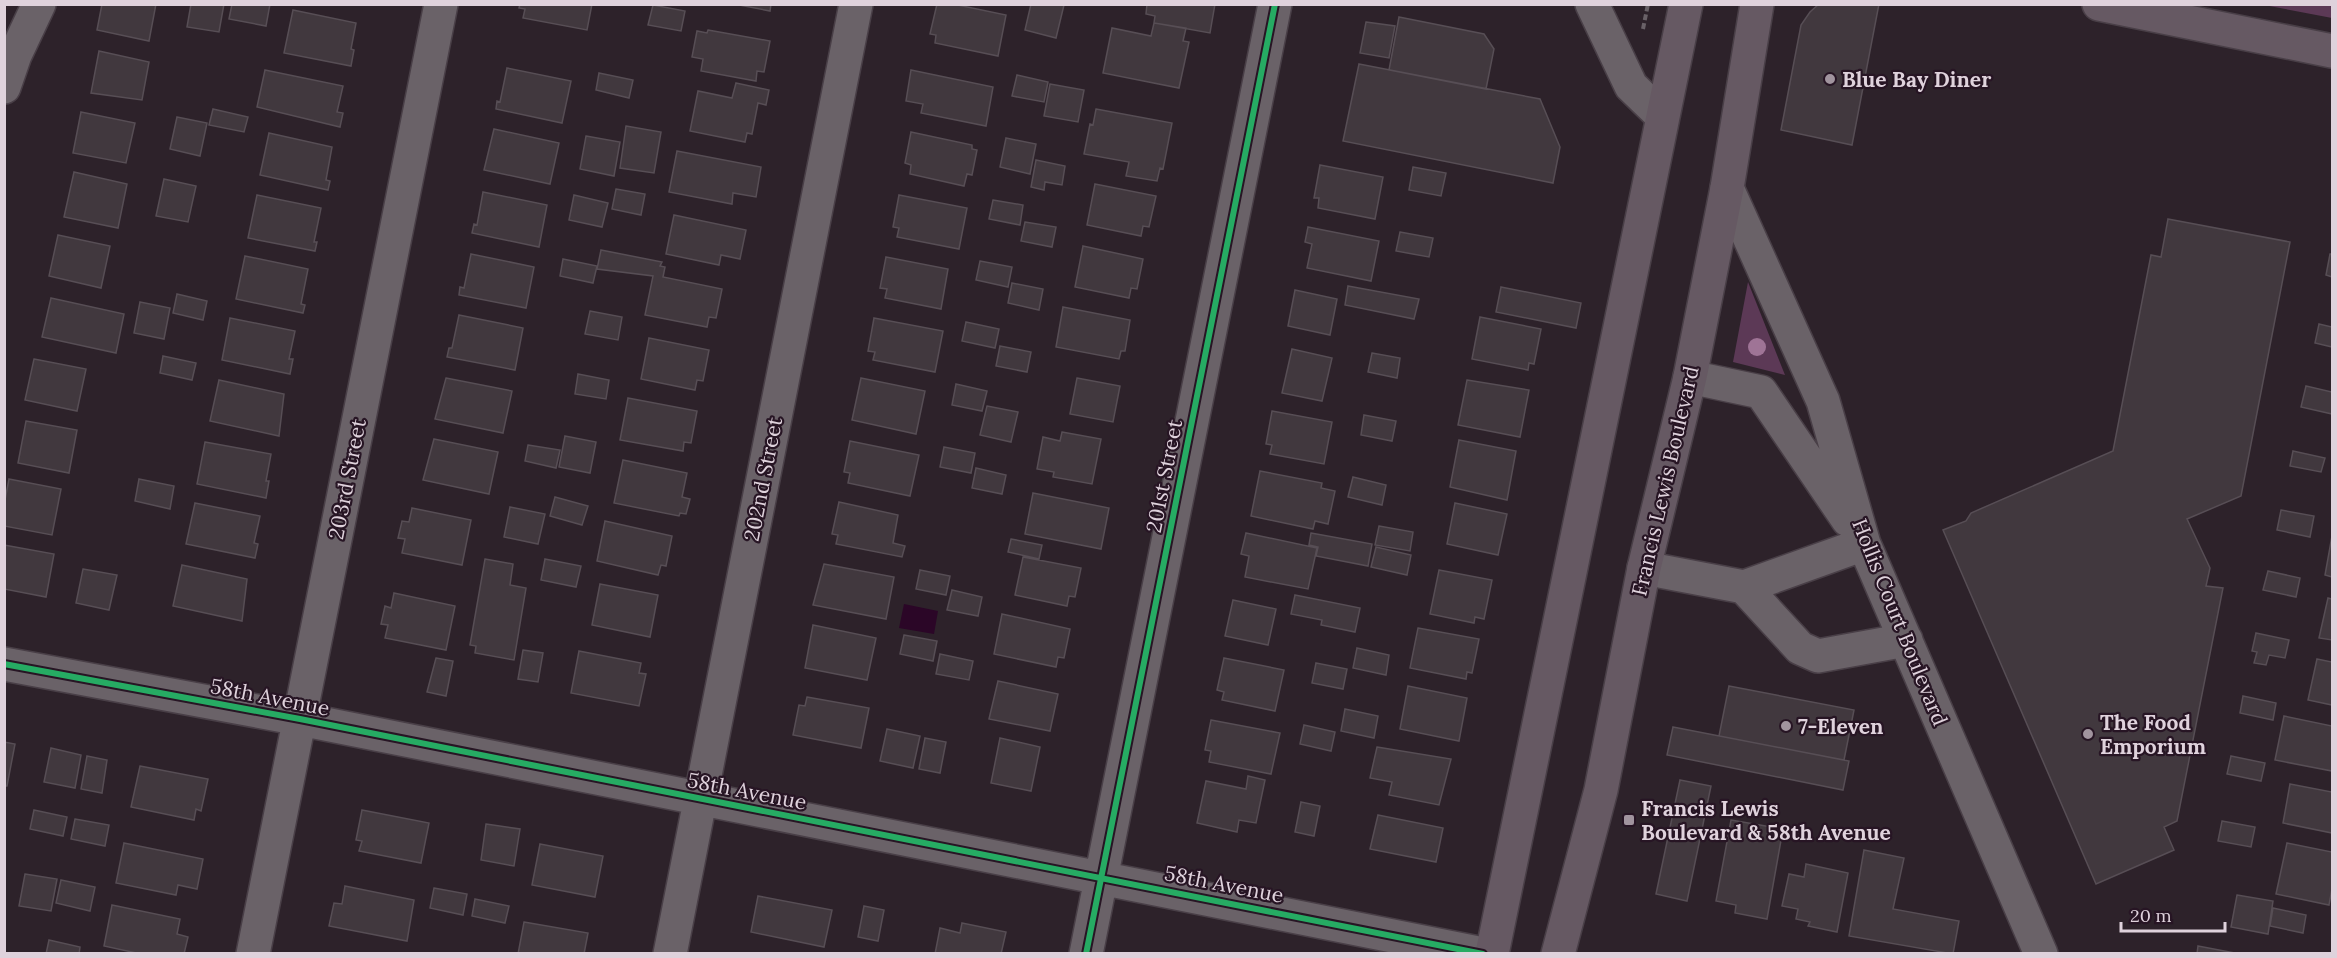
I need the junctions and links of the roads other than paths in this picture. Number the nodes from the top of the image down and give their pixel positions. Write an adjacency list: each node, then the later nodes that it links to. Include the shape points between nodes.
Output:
1 (39, 4): 10 (street)
2 (441, 4): 19 (street, 203rd Street)
3 (856, 4): 20 (street, 202nd Street)
4 (1275, 4): 21 (street, 201st Street)
5 (1592, 4): 11 (street, via 1631,86)
6 (1686, 4): 11 (main road)
7 (1756, 4): 12 (main road, Francis Lewis Boulevard)
8 (2099, 4): 9 (main road)
9 (2332, 51)
10 (4, 87)
11 (1662, 116): 26 (main road)
12 (1727, 188): 13 (main road, Francis Lewis Boulevard); 14 (street, Hollis Court Boulevard, via 1823,401)
13 (1690, 377): 14 (street, via 1761,392); 15 (main road, Francis Lewis Boulevard)
14 (1864, 544): 16 (street); 17 (street, Hollis Court Boulevard)
15 (1644, 568): 16 (street); 27 (main road, Francis Lewis Boulevard, via 1601,790)
16 (1744, 588): 17 (street, via 1800,648 1818,656)
17 (1906, 640): 28 (street, Hollis Court Boulevard)
18 (4, 664): 19 (street, 58th Avenue)
19 (300, 719): 20 (street, 58th Avenue); 22 (street, 203rd Street)
20 (700, 798): 21 (street, 58th Avenue); 23 (street, 202nd Street)
21 (1101, 877): 24 (street, 201st Street); 25 (street, 58th Avenue)
22 (253, 954)
23 (670, 954)
24 (1086, 954)
25 (1483, 954)
26 (1492, 954)
27 (1558, 954)
28 (2041, 954)

